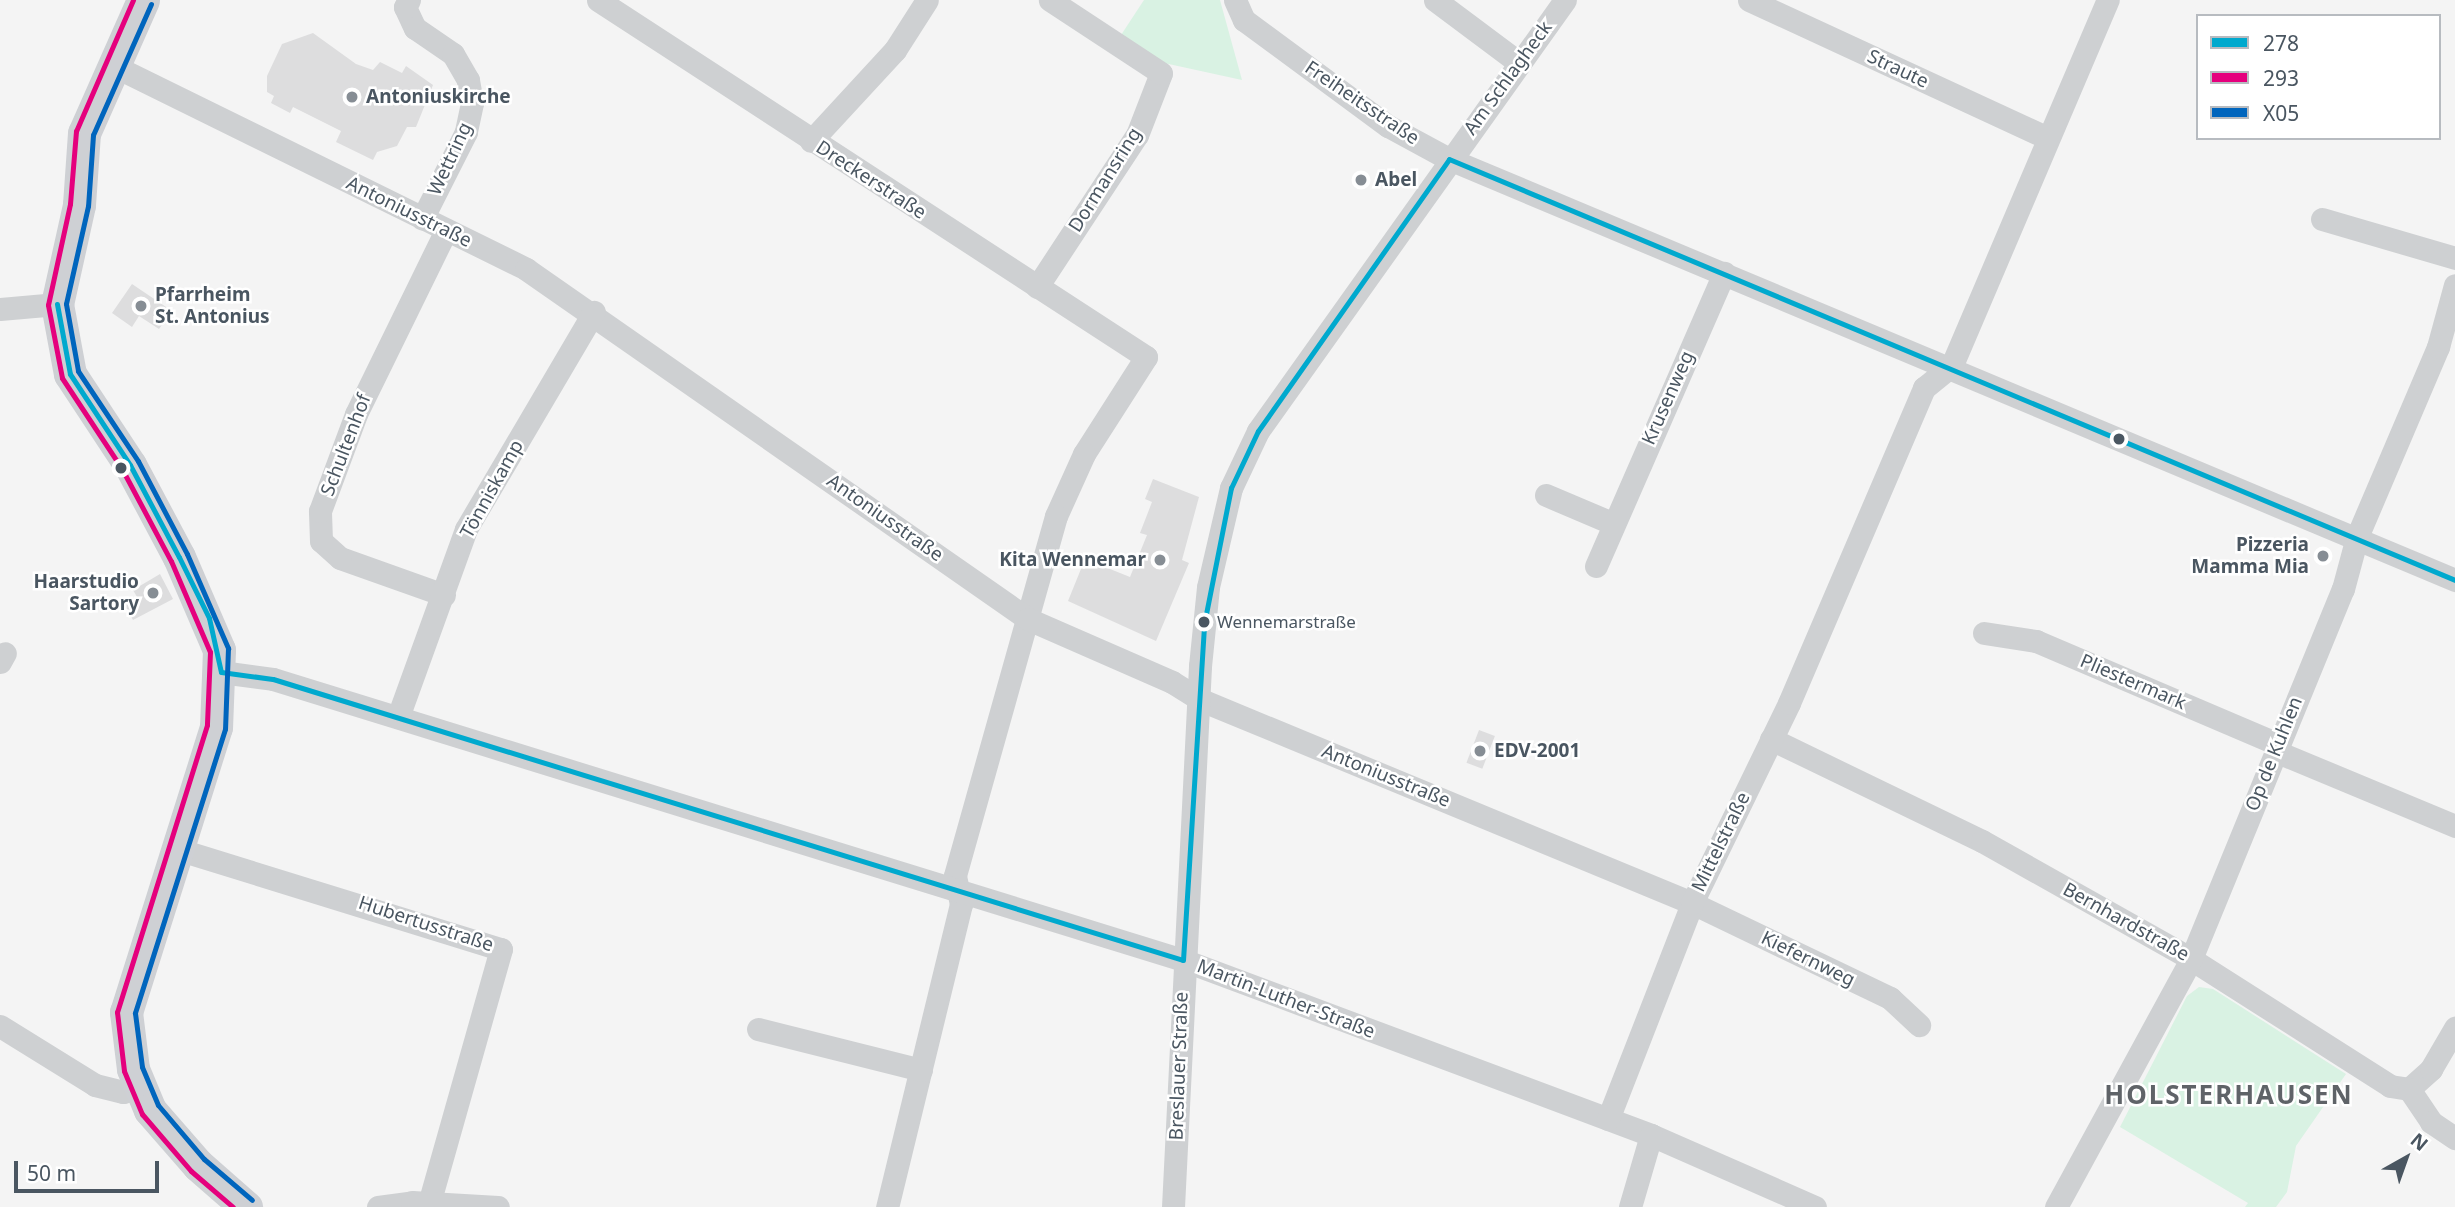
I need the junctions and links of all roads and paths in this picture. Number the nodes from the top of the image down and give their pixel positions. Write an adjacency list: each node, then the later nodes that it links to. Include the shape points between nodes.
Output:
1 (143, 0): 12 (main road)
2 (409, 0): 16 (street, Wettring, via 405,7 415,28 453,54 468,80 472,103 466,132)
3 (598, 0): 14 (street, Dreckerstraße)
4 (927, 0): 14 (street, via 895,50)
5 (1050, 0): 22 (street, Dormansring, via 1161,73 1137,135)
6 (1435, 0): 11 (street)
7 (1565, 0): 11 (street, Am Schlagheck)
8 (1749, 0): 13 (street, Straute)
9 (2108, 0): 13 (street, Mittelstraße)
10 (1239, 10): 15 (street, Freiheitsstraße, via 1388,126)
11 (1518, 62): 15 (street, Am Schlagheck)
12 (112, 65): 16 (street, Antoniusstraße); 23 (main road, via 84,133 79,205)
13 (2048, 138): 26 (street, Mittelstraße)
14 (811, 141): 22 (street, Dreckerstraße)
15 (1449, 159): 20 (street, Freiheitsstraße); 27 (street, Am Schlagheck)
16 (422, 219): 18 (street, Antoniusstraße)
17 (2322, 219): 19 (street)
18 (446, 230): 25 (street, Antoniusstraße, via 526,269); 33 (street, Schultenhof, via 356,414 320,511 321,541 340,558)
19 (2455, 258)
20 (1724, 273): 26 (street, Freiheitsstraße); 29 (street, Krusenweg)
21 (2455, 285): 30 (street, Op de Kuhlen, via 2438,347)
22 (1037, 288): 34 (street, Dreckerstraße, via 1146,357 1084,454 1056,516)
23 (57, 304): 24 (street); 36 (main road, via 70,374 130,465 179,557 209,618)
24 (0, 309)
25 (594, 312): 33 (street, Tönniskamp, via 466,529); 34 (street, Antoniusstraße)
26 (1952, 365): 30 (street, Freiheitsstraße); 39 (street, Mittelstraße, via 1924,388)
27 (1258, 431): 37 (street, Breslauer Straße, via 1221,524 1208,587)
28 (1546, 495): 29 (street)
29 (1612, 523): 31 (street, Krusenweg)
30 (2357, 537): 32 (street, Freiheitsstraße); 40 (street, Op de Kuhlen, via 2343,589)
31 (1596, 566)
32 (2455, 580)
33 (444, 595): 38 (street, Tönniskamp)
34 (1028, 619): 37 (street, Antoniusstraße, via 1172,682); 43 (street, via 955,876)
35 (1984, 633): 40 (street, Pliestermark, via 2036,641)
36 (221, 671): 38 (street, Martin-Luther-Straße, via 273,679); 42 (main road, via 213,740)
37 (1201, 700): 44 (street, Antoniusstraße); 46 (street, Breslauer Straße)
38 (398, 717): 43 (street, Martin-Luther-Straße)
39 (1771, 739): 44 (street, Mittelstraße); 45 (street, Bernhardstraße, via 1982,841)
40 (2277, 748): 41 (street, Pliestermark); 45 (street, Op de Kuhlen)
41 (2455, 826)
42 (177, 849): 52 (main road, via 126,1012); 57 (street, Hubertusstraße, via 501,949)
43 (956, 889): 46 (street, Martin-Luther-Straße); 51 (street, via 961,904)
44 (1692, 902): 47 (street, Kiefernweg, via 1890,998); 54 (street, Mittelstraße)
45 (2191, 958): 53 (street, Bernhardstraße, via 2389,1086); 66 (street, Op de Kuhlen, via 2101,1132)
46 (1183, 960): 54 (street, Martin-Luther-Straße); 63 (street, Breslauer Straße)
47 (1919, 1025)
48 (0, 1026): 52 (street, via 95,1085 123,1092)
49 (2455, 1027): 53 (street, via 2426,1077)
50 (758, 1030): 51 (street)
51 (921, 1070): 62 (street)
52 (139, 1088): 59 (main road, via 165,1131)
53 (2409, 1089): 56 (street, via 2431,1122)
54 (1608, 1119): 55 (street, Martin-Luther-Straße)
55 (1651, 1136): 64 (street); 65 (street, Martin-Luther-Straße)
56 (2455, 1138)
57 (429, 1203): 58 (street); 60 (street)
58 (457, 1206): 61 (street)
59 (246, 1207)
60 (378, 1207)
61 (498, 1207)
62 (887, 1207)
63 (1173, 1207)
64 (1630, 1207)
65 (1815, 1207)
66 (2056, 1207)

